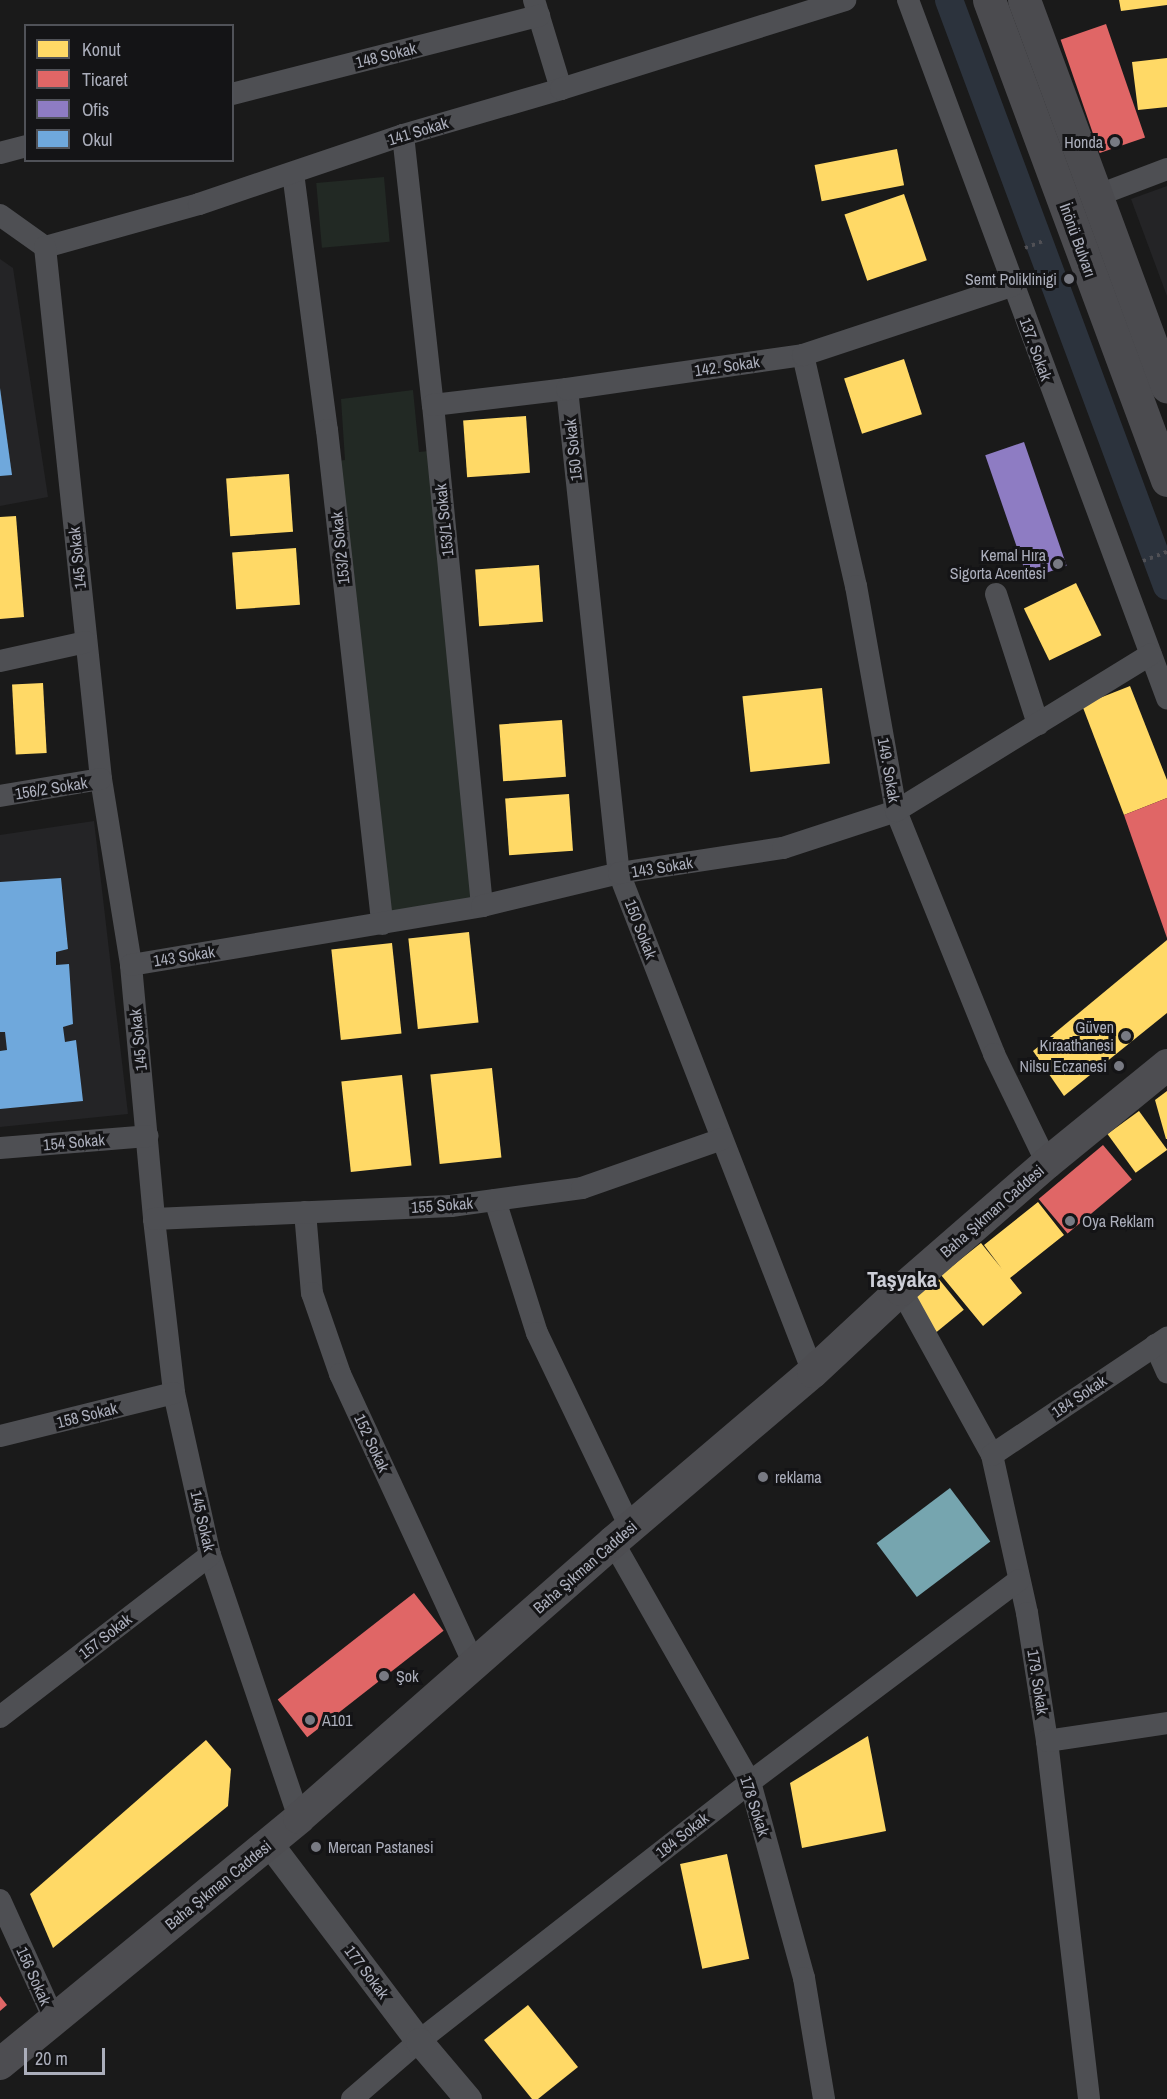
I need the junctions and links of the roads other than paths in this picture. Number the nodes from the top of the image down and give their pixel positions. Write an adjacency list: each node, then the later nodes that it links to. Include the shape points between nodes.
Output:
1 (845, 0): 6 (street, 141 Sokak)
2 (908, 0): 16 (street, 137. Sokak)
3 (989, 0): 21 (main road, İnönü Bulvarı)
4 (1024, 0): 13 (main road, İnönü Bulvarı)
5 (536, 8): 6 (street); 7 (street, 148 Sokak)
6 (561, 89): 8 (street, 141 Sokak)
7 (234, 93)
8 (403, 135): 12 (street, 141 Sokak); 20 (street, 153/1 Sokak)
9 (24, 147): 10 (street)
10 (0, 153)
11 (1167, 169): 13 (street)
12 (292, 173): 15 (street, 141 Sokak, via 199,204); 33 (street, 153/2 Sokak, via 327,430)
13 (1096, 196): 18 (main road, İnönü Bulvarı)
14 (0, 215): 15 (street)
15 (45, 247): 23 (street, 145 Sokak)
16 (1012, 286): 17 (street, 142. Sokak); 24 (street, 137. Sokak)
17 (803, 355): 19 (street, 142. Sokak); 30 (street, 149. Sokak, via 856,586)
18 (1167, 386)
19 (567, 389): 20 (street, 142. Sokak); 31 (street, 150 Sokak)
20 (433, 405): 32 (street, 153/1 Sokak)
21 (1167, 480)
22 (996, 594): 27 (street)
23 (86, 642): 25 (street); 28 (street, 145 Sokak)
24 (1150, 654): 26 (street, 137. Sokak); 27 (street, 143 Sokak)
25 (0, 661)
26 (1167, 698)
27 (1038, 724): 30 (street, 143 Sokak)
28 (101, 779): 29 (street, 156/2 Sokak); 34 (street, 145 Sokak)
29 (0, 796)
30 (896, 811): 31 (street, 143 Sokak, via 783,848); 39 (street, 149. Sokak, via 994,1054)
31 (619, 873): 32 (street, 143 Sokak); 37 (street, 150 Sokak)
32 (482, 906): 33 (street, 143 Sokak)
33 (382, 924): 34 (street, 143 Sokak)
34 (131, 965): 36 (street, 145 Sokak)
35 (1167, 1065): 39 (main road, Baha Şıkman Caddesi)
36 (148, 1136): 38 (street, 154 Sokak); 42 (street, 145 Sokak)
37 (722, 1139): 40 (street, 155 Sokak, via 582,1188); 45 (street, 150 Sokak)
38 (0, 1148)
39 (1047, 1163): 43 (main road, Baha Şıkman Caddesi)
40 (495, 1200): 41 (street, 155 Sokak, via 451,1206); 50 (street, 178 Sokak, via 537,1333)
41 (305, 1212): 42 (street, 155 Sokak); 53 (street, 152 Sokak, via 312,1293 340,1374)
42 (154, 1220): 47 (street, 145 Sokak)
43 (901, 1290): 45 (main road, Baha Şıkman Caddesi); 49 (street, 179. Sokak)
44 (1161, 1342): 46 (street); 49 (street, 184 Sokak)
45 (813, 1372): 50 (main road, Baha Şıkman Caddesi)
46 (1167, 1372)
47 (174, 1393): 48 (street, 158 Sokak); 51 (street, 145 Sokak)
48 (0, 1436)
49 (992, 1455): 52 (street, 179. Sokak)
50 (621, 1535): 53 (main road, Baha Şıkman Caddesi); 57 (street, 178 Sokak)
51 (210, 1555): 54 (street, 157 Sokak); 58 (street, 145 Sokak)
52 (1019, 1580): 56 (street, 179. Sokak); 57 (street, 184 Sokak)
53 (474, 1664): 58 (main road, Baha Şıkman Caddesi)
54 (0, 1717)
55 (1167, 1723): 56 (street)
56 (1047, 1741): 67 (street, 179. Sokak)
57 (750, 1782): 62 (street, 184 Sokak); 66 (street, 178 Sokak, via 804,1978)
58 (299, 1818): 59 (main road, Baha Şıkman Caddesi)
59 (269, 1843): 61 (main road, Baha Şıkman Caddesi); 62 (street, 177 Sokak)
60 (0, 1900): 61 (street, 156 Sokak)
61 (54, 2019): 63 (main road, Baha Şıkman Caddesi)
62 (419, 2041): 64 (street, 184 Sokak); 65 (street, 177 Sokak)
63 (0, 2064)
64 (352, 2099)
65 (468, 2099)
66 (824, 2099)
67 (1089, 2099)

